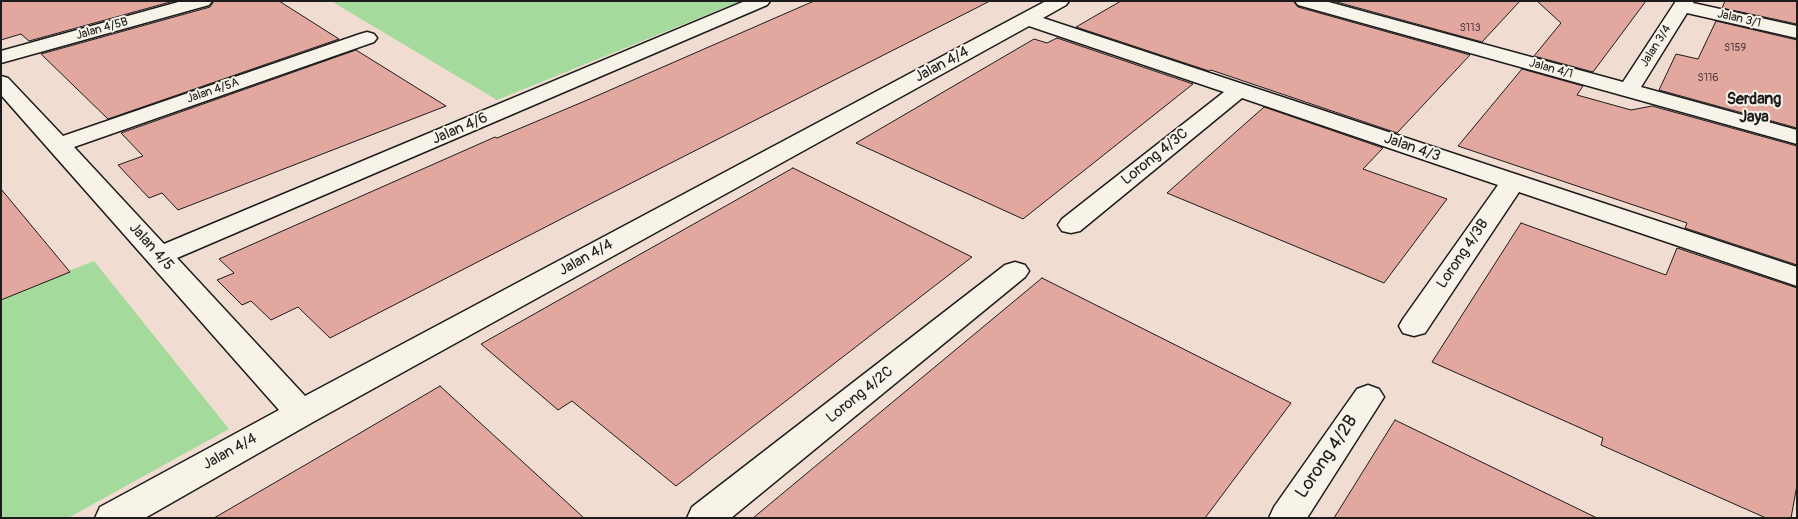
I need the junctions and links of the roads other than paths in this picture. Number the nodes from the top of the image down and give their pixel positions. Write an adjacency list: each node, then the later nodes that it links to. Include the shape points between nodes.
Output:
1 (203, 1): 11 (street, Jalan 4/5B)
2 (761, 1): 19 (street, Jalan 4/6)
3 (1060, 1): 8 (street, Jalan 4/4)
4 (1304, 1): 7 (street, Jalan 4/1)
5 (1373, 1): 7 (street)
6 (1683, 3): 9 (street, Jalan 3/1); 14 (street, Jalan 3/4)
7 (1356, 16): 14 (street, Jalan 4/1)
8 (1028, 19): 13 (street, Jalan 4/3); 24 (street, Jalan 4/4)
9 (1797, 32)
10 (367, 38): 16 (street, Jalan 4/5A)
11 (1, 57)
12 (1, 82): 16 (street, Jalan 4/5)
13 (1239, 90): 17 (street, Jalan 4/3); 18 (street, Lorong 4/3C)
14 (1628, 91): 15 (street, Jalan 4/1)
15 (1797, 137)
16 (58, 145): 19 (street, Jalan 4/5)
17 (1513, 182): 21 (street, Jalan 4/3); 22 (street, Lorong 4/3B)
18 (1071, 225)
19 (159, 256): 24 (street, Jalan 4/5)
20 (1015, 272): 26 (street, Lorong 4/2C)
21 (1797, 277)
22 (1414, 326)
23 (1368, 397): 27 (street, Lorong 4/2B)
24 (301, 413): 25 (street, Jalan 4/4)
25 (114, 518)
26 (705, 518)
27 (1287, 518)

